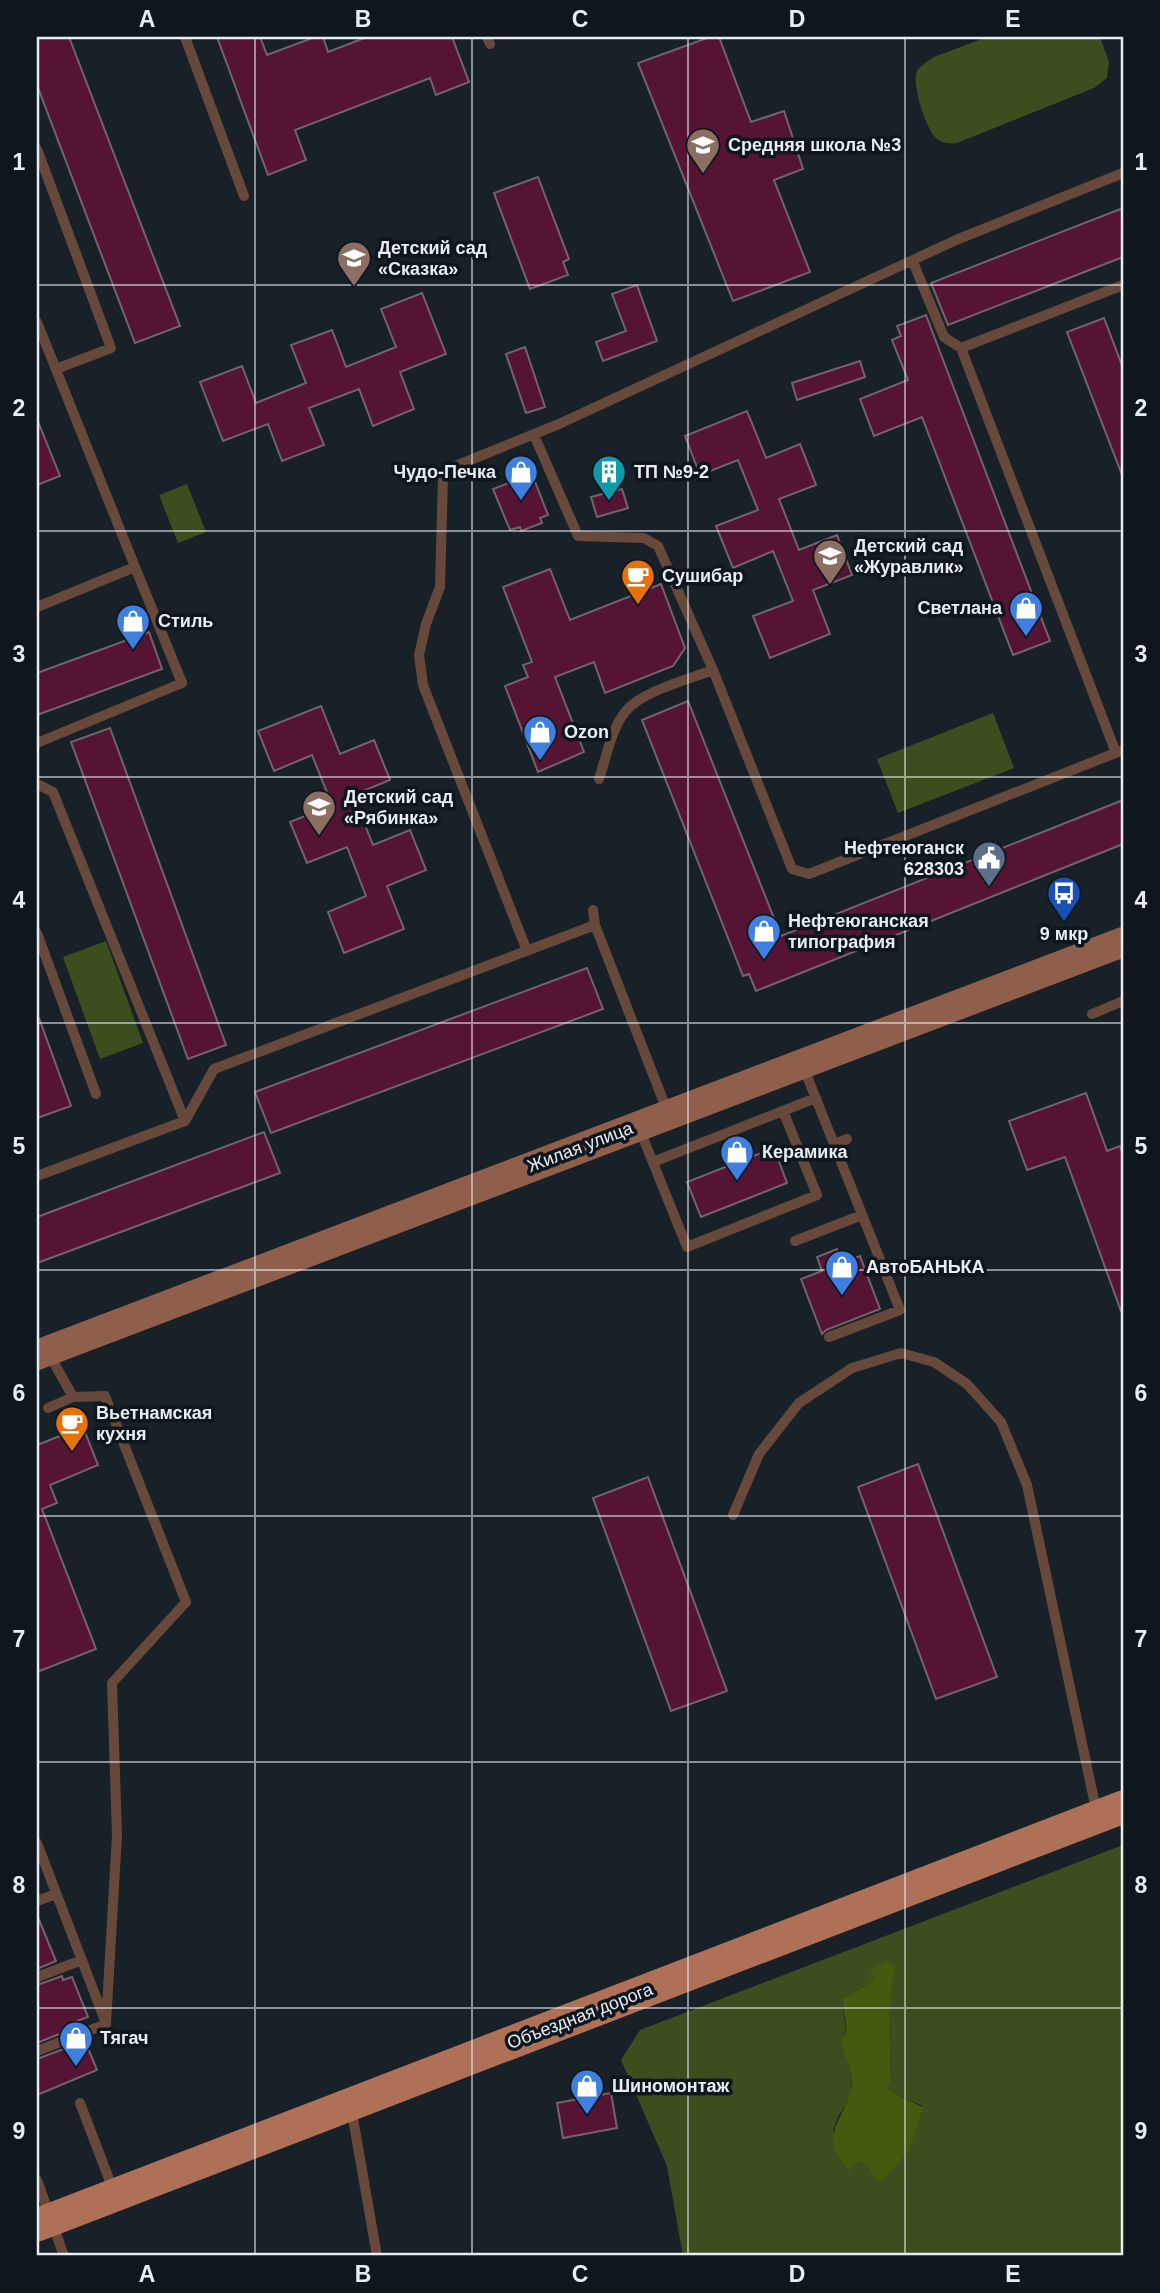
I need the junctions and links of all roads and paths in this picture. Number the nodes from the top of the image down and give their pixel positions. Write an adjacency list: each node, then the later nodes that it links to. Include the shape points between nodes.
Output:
1 (185, 37): 4 (lane)
2 (37, 149): 9 (lane, via 111,348)
3 (1123, 173): 5 (lane)
4 (244, 196)
5 (913, 262): 8 (lane, via 944,337); 10 (lane)
6 (1123, 285): 8 (lane)
7 (37, 322): 9 (lane)
8 (961, 348): 15 (lane)
9 (56, 369): 11 (lane)
10 (534, 435): 13 (lane, via 578,536 644,538 658,546); 22 (lane, via 453,467 443,476 440,587 419,655 423,685)
11 (135, 567): 12 (lane); 14 (lane, via 182,683)
12 (37, 607)
13 (713, 670): 15 (lane, via 792,869 809,874); 16 (lane, via 639,699 626,710)
14 (37, 743)
15 (1120, 752)
16 (599, 779)
17 (37, 786): 30 (lane, via 53,792)
18 (593, 910): 19 (lane)
19 (595, 926): 22 (lane); 29 (lane)
20 (37, 933): 26 (lane)
21 (1123, 942): 25 (main road, Жилая улица)
22 (527, 950): 30 (lane, via 214,1069)
23 (1123, 1001): 24 (lane)
24 (1092, 1014)
25 (802, 1063): 27 (lane); 29 (main road, Жилая улица)
26 (96, 1094)
27 (816, 1098): 28 (lane); 33 (lane)
28 (783, 1111): 34 (lane); 34 (lane, via 817,1195 687,1247)
29 (668, 1113): 31 (main road, Жилая улица)
30 (185, 1121): 35 (lane)
31 (638, 1125): 34 (lane); 39 (main road, Жилая улица)
32 (847, 1139): 33 (lane)
33 (834, 1144): 36 (lane)
34 (653, 1162)
35 (37, 1176)
36 (862, 1215): 37 (lane); 38 (lane, via 900,1310)
37 (795, 1241)
38 (829, 1338)
39 (42, 1352): 40 (lane)
40 (73, 1397): 41 (lane); 49 (lane, via 104,1396 186,1602 112,1683 117,1835)
41 (48, 1408)
42 (733, 1516): 43 (lane, via 759,1454 799,1403 852,1368 901,1353 934,1362 967,1384 1001,1422 1027,1485)
43 (1110, 1812): 52 (main road, Объездная дорога)
44 (37, 1843): 45 (lane)
45 (56, 1894): 46 (lane); 47 (lane)
46 (37, 1901)
47 (82, 1959): 48 (lane); 49 (lane)
48 (37, 1977)
49 (106, 2024): 50 (lane)
50 (37, 2051)
51 (80, 2103): 54 (lane)
52 (351, 2104): 54 (main road, Объездная дорога); 57 (lane)
53 (37, 2180): 55 (lane)
54 (115, 2195): 55 (main road, Объездная дорога)
55 (44, 2222): 56 (lane)
56 (64, 2256)
57 (377, 2256)

